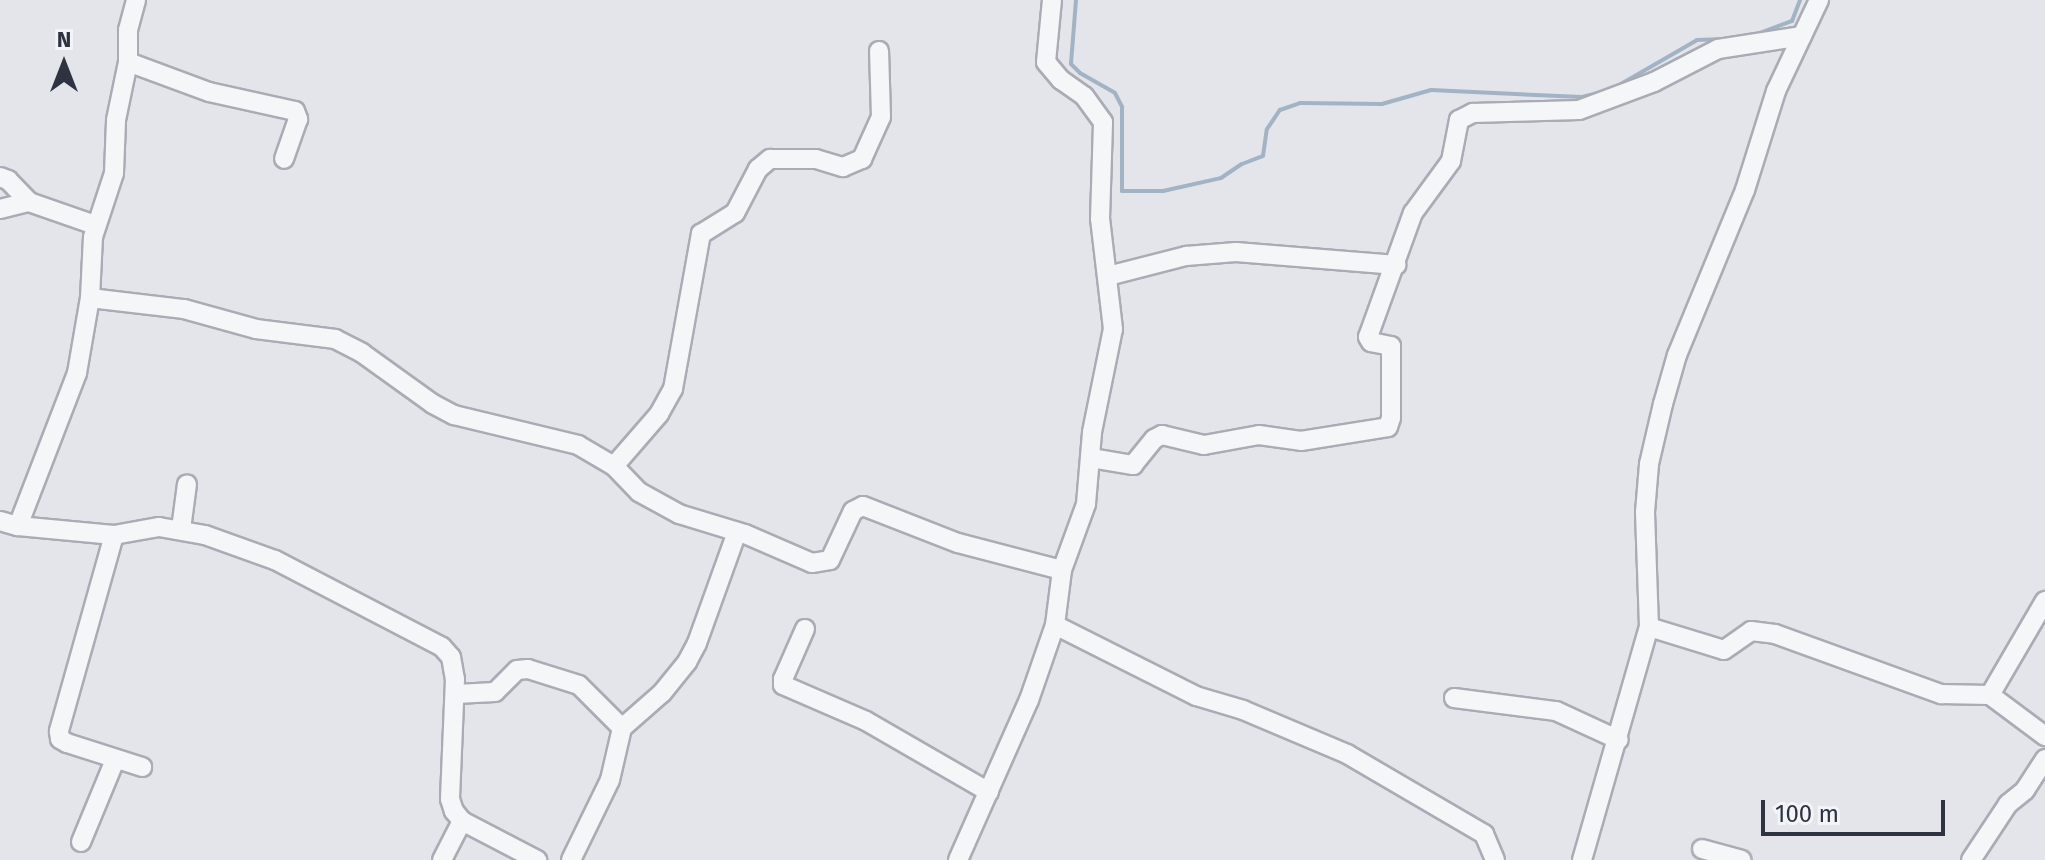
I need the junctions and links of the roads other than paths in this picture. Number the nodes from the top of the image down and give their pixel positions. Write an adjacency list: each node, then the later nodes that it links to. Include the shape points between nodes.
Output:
1 (136, 0): 6 (street, via 128,30)
2 (1052, 0): 13 (street, via 1046,62 1084,96 1103,122 1100,219)
3 (1819, 0): 4 (street)
4 (1802, 36): 12 (street, via 1718,49 1654,82 1579,110 1464,115 1451,161 1413,213); 25 (street, via 1776,91 1745,190 1681,345 1663,404 1645,512)
5 (879, 51): 16 (street, via 881,117 862,159 843,167 816,159 770,159 758,169 735,213 701,234 673,389 666,406)
6 (128, 62): 7 (street, via 209,92 295,111 298,119); 11 (street, via 116,120 114,173)
7 (284, 159)
8 (0, 177): 9 (street)
9 (29, 202): 10 (street); 11 (street)
10 (0, 209)
11 (95, 225): 14 (street)
12 (1396, 265): 13 (street, via 1236,252 1186,256); 15 (street, via 1368,337 1391,346 1388,427 1294,441 1259,435 1204,445 1162,435 1133,465)
13 (1108, 276): 15 (street, via 1113,329)
14 (90, 298): 16 (street, via 184,309 256,329 335,339 454,415 568,442); 18 (street, via 69,401)
15 (1091, 458): 22 (street, via 1083,517)
16 (614, 466): 20 (street, via 650,499)
17 (187, 484): 19 (street)
18 (9, 524): 21 (street)
19 (181, 529): 21 (street); 27 (street, via 275,560 442,647 451,657)
20 (737, 532): 22 (street, via 812,563 824,563 853,511 863,506 958,543); 30 (street, via 687,662)
21 (114, 535): 34 (street, via 59,731 67,743)
22 (1062, 570): 24 (street)
23 (2045, 601): 28 (street)
24 (1055, 625): 36 (street); 44 (street, via 1196,696 1347,754 1484,834)
25 (1649, 627): 28 (street, via 1724,650 1751,631 1775,634 1941,694); 32 (street)
26 (805, 629): 36 (street, via 783,685 866,721)
27 (456, 694): 30 (street, via 495,692 513,672 528,669 579,685); 37 (street, via 450,799)
28 (1990, 695): 31 (street)
29 (1454, 698): 32 (street, via 1556,711)
30 (622, 728): 42 (street, via 610,780)
31 (2045, 736)
32 (1619, 740): 45 (street)
33 (2045, 759): 47 (street)
34 (115, 760): 35 (street); 38 (street)
35 (142, 767)
36 (989, 792): 43 (street)
37 (462, 821): 40 (street); 41 (street)
38 (81, 842)
39 (1702, 849): 46 (street)
40 (442, 860)
41 (537, 860)
42 (571, 860)
43 (958, 860)
44 (1495, 860)
45 (1582, 860)
46 (1742, 860)
47 (1971, 860)

